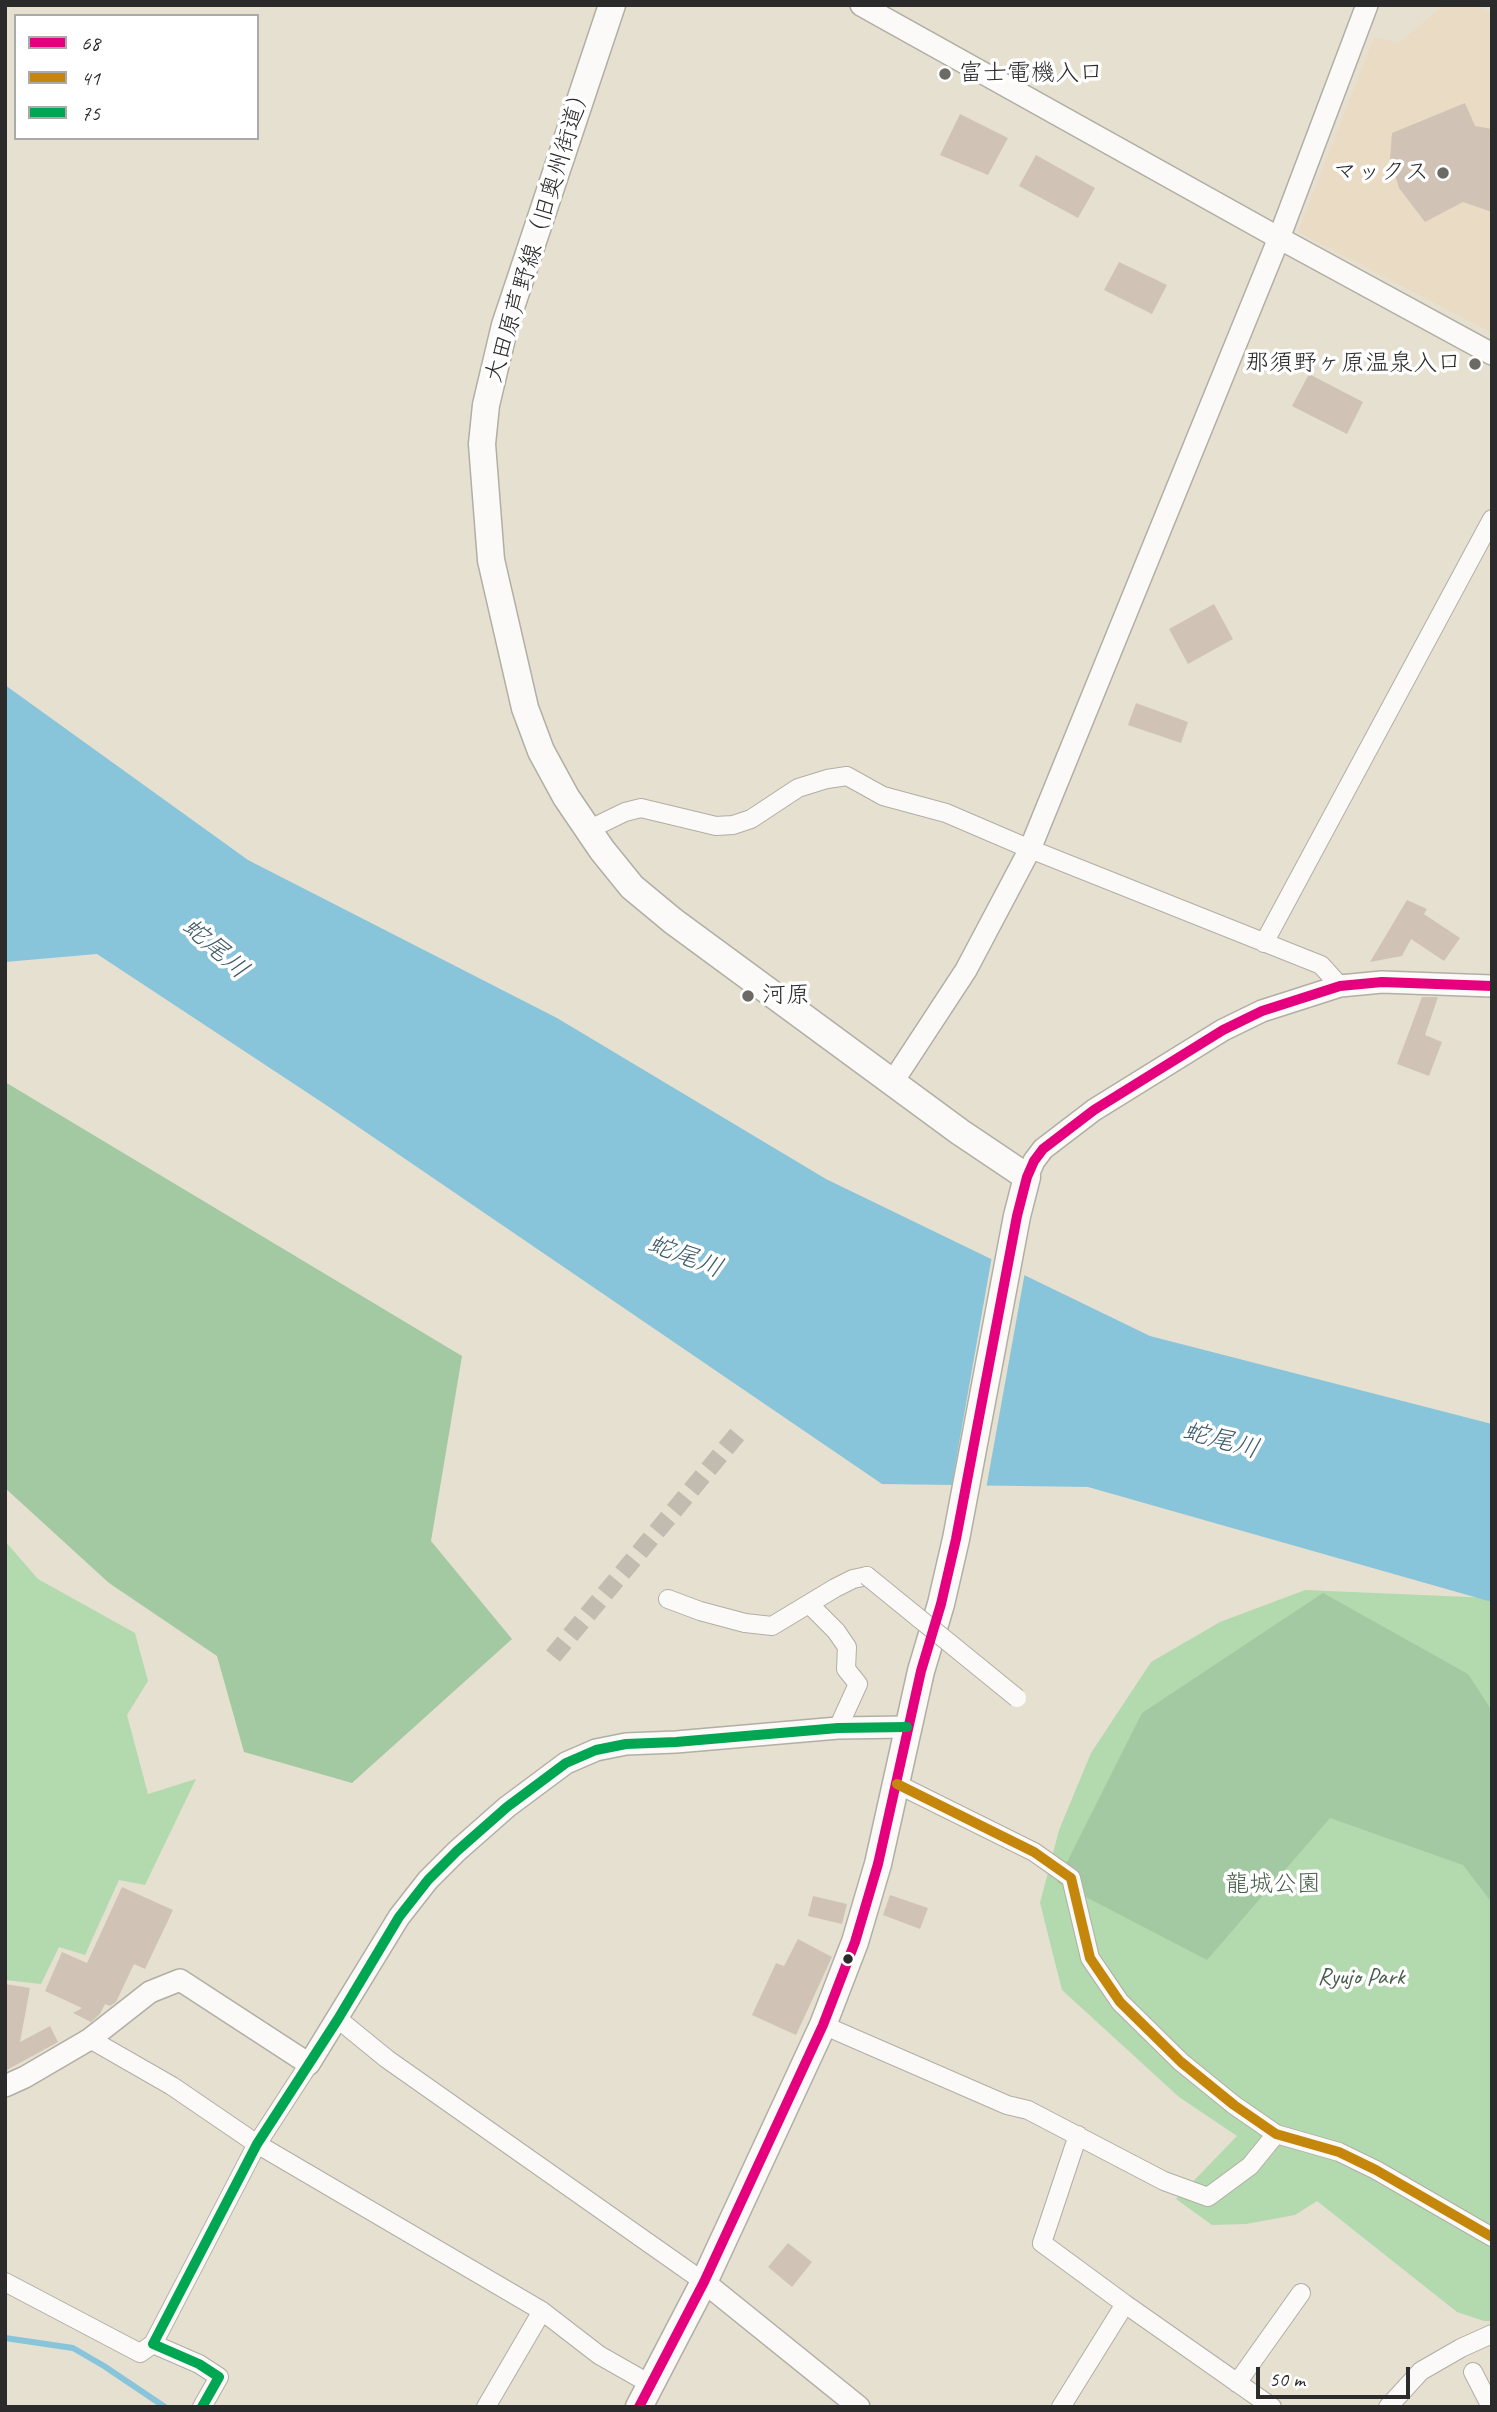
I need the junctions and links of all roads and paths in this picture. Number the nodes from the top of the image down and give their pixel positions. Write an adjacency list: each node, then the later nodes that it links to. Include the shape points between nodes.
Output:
1 (611, 5): 7 (main road, 大田原芦野線（旧奥州街道）, via 505,325 482,444 491,560 525,708 541,751)
2 (861, 5): 4 (street)
3 (1367, 5): 4 (street)
4 (1279, 238): 5 (street); 8 (street)
5 (1492, 354)
6 (1492, 519): 9 (street)
7 (588, 830): 8 (street, via 641,808 716,826 733,825 751,819 798,788 847,776 883,796 946,813); 12 (main road, 大田原芦野線（旧奥州街道）, via 632,887)
8 (1030, 849): 9 (street); 12 (street, via 966,970)
9 (1264, 943): 10 (street, via 1321,965)
10 (1340, 986): 11 (street, via 1382,982); 13 (street, via 1262,1011 1170,1062 1064,1132 1034,1161)
11 (1492, 986)
12 (892, 1083): 13 (main road, 大田原芦野線（旧奥州街道）)
13 (1027, 1177): 17 (main road, via 956,1539)
14 (668, 1599): 15 (street, via 746,1623 772,1626)
15 (810, 1605): 16 (street, bridge, via 853,1579 867,1577); 18 (street, via 847,1647 846,1669 858,1684)
16 (1017, 1698)
17 (907, 1727): 18 (street); 19 (main road)
18 (838, 1728): 20 (street, via 626,1744 565,1763 506,1807 428,1880 398,1917)
19 (897, 1783): 21 (main road, via 855,1942); 25 (street, via 1034,1852 1071,1878 1090,1958 1120,2003 1181,2062)
20 (338, 2019): 23 (street); 30 (street, via 387,2059)
21 (823, 2025): 26 (street); 30 (main road)
22 (90, 2039): 23 (street, via 150,1992 180,1980); 24 (street); 27 (street, via 172,2085)
23 (309, 2064): 27 (street)
24 (5, 2086)
25 (1276, 2134): 26 (street, via 1250,2166 1208,2197 1164,2181); 28 (street, via 1339,2152)
26 (1078, 2135): 32 (street, via 1042,2243)
27 (257, 2144): 33 (street); 35 (street)
28 (1492, 2237)
29 (5, 2282): 35 (street, via 140,2353)
30 (704, 2282): 38 (main road); 41 (street)
31 (1301, 2293): 37 (street)
32 (1125, 2304): 37 (street); 42 (street)
33 (542, 2311): 38 (street); 40 (street)
34 (1492, 2334): 44 (street, via 1421,2371)
35 (153, 2344): 39 (street, via 219,2377)
36 (1473, 2372): 45 (street)
37 (1237, 2383): 43 (street)
38 (644, 2395)
39 (202, 2407)
40 (486, 2407)
41 (859, 2407)
42 (1060, 2407)
43 (1272, 2407)
44 (1388, 2407)
45 (1491, 2407)

